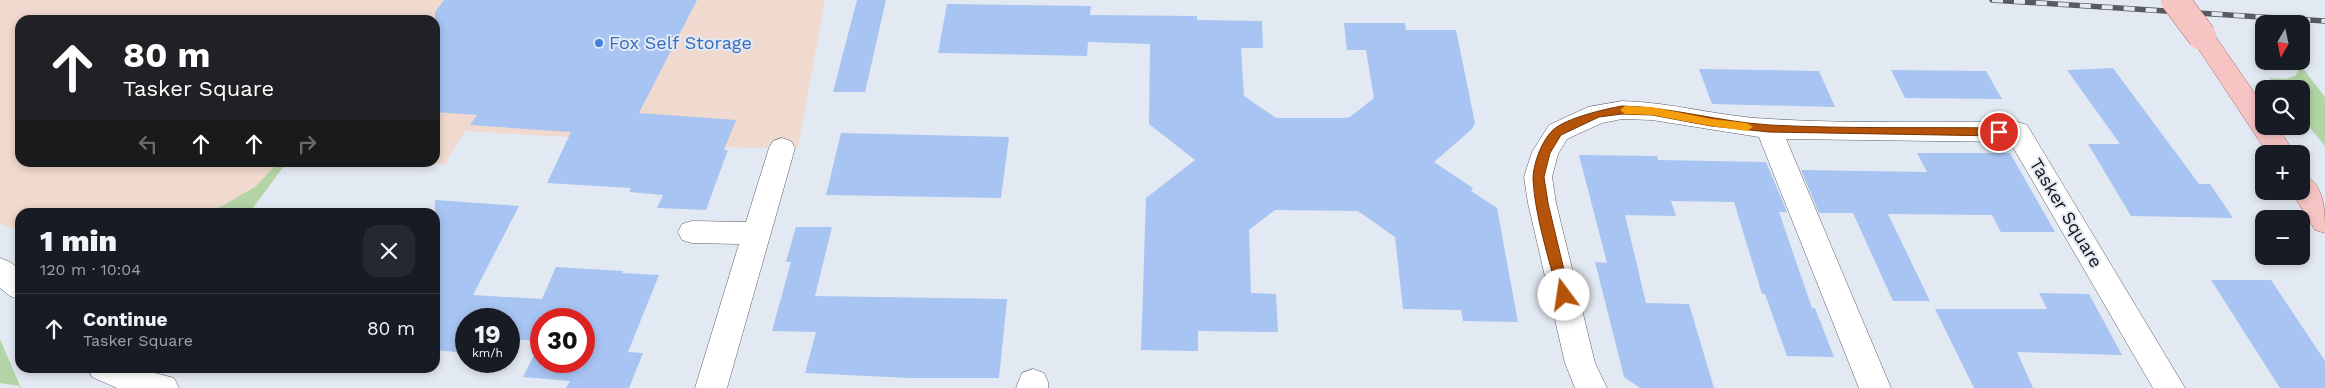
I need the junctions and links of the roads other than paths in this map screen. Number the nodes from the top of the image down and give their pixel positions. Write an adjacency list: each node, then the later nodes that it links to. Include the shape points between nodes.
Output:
1 (2175, 0): 3 (main road, bridge)
2 (1769, 128): 14 (street, via 1652,111 1622,110 1597,114 1558,132 1545,152 1538,177 1580,363); 15 (street); 16 (street, Tasker Square, via 2018,132)
3 (2276, 145)
4 (782, 148): 8 (street)
5 (2310, 198): 6 (main road)
6 (2325, 222)
7 (692, 232): 8 (street)
8 (757, 233): 13 (street)
9 (0, 270): 10 (street)
10 (15, 284)
11 (115, 373): 12 (street)
12 (145, 386)
13 (711, 388)
14 (1591, 388)
15 (1875, 388)
16 (2169, 388)

